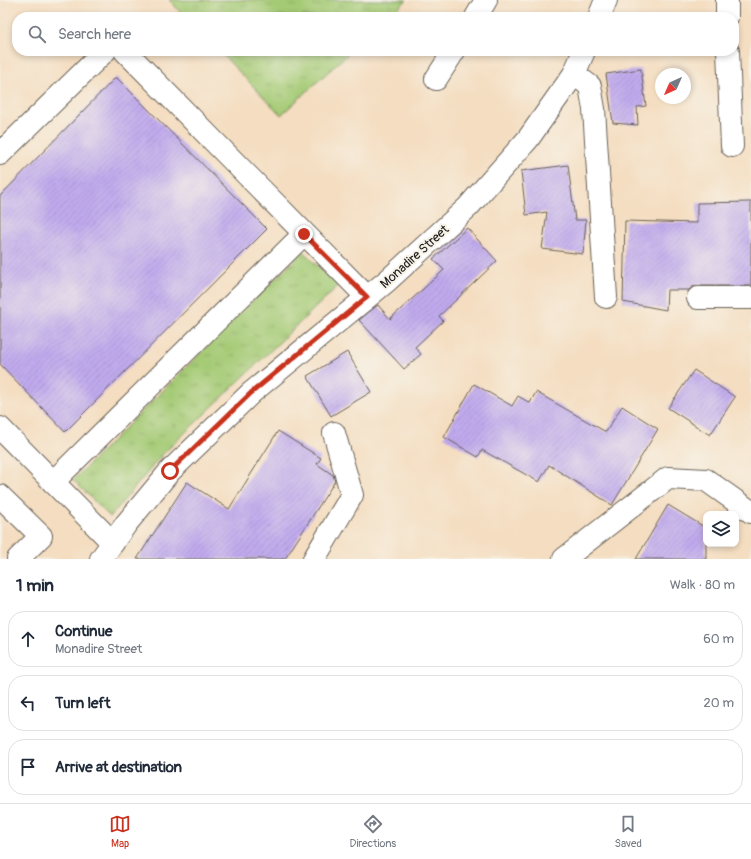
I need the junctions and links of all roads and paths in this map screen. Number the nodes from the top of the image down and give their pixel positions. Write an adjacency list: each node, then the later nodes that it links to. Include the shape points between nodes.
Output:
1 (486, 0): 4 (street)
2 (606, 0): 5 (street)
3 (727, 0): 6 (street)
4 (479, 12)
5 (601, 12)
6 (727, 12)
7 (100, 56): 15 (street)
8 (130, 56): 16 (street)
9 (451, 56): 13 (street)
10 (582, 56): 12 (street, Monadire Street)
11 (728, 56): 14 (street)
12 (574, 74): 17 (street, Monadire Street, via 528,139 468,207); 18 (street, via 590,86 594,109)
13 (436, 79)
14 (732, 146)
15 (0, 154)
16 (304, 234): 17 (street); 23 (street)
17 (367, 297): 26 (street, Monadire Street, via 251,393 170,471)
18 (606, 297)
19 (698, 298): 20 (street)
20 (751, 298)
21 (0, 428): 23 (street)
22 (334, 433): 28 (street, via 352,495)
23 (53, 482): 26 (street)
24 (0, 496): 27 (street, via 41,536)
25 (751, 512): 29 (street, via 706,480 668,478)
26 (107, 551)
27 (18, 559)
28 (314, 559)
29 (564, 559)

